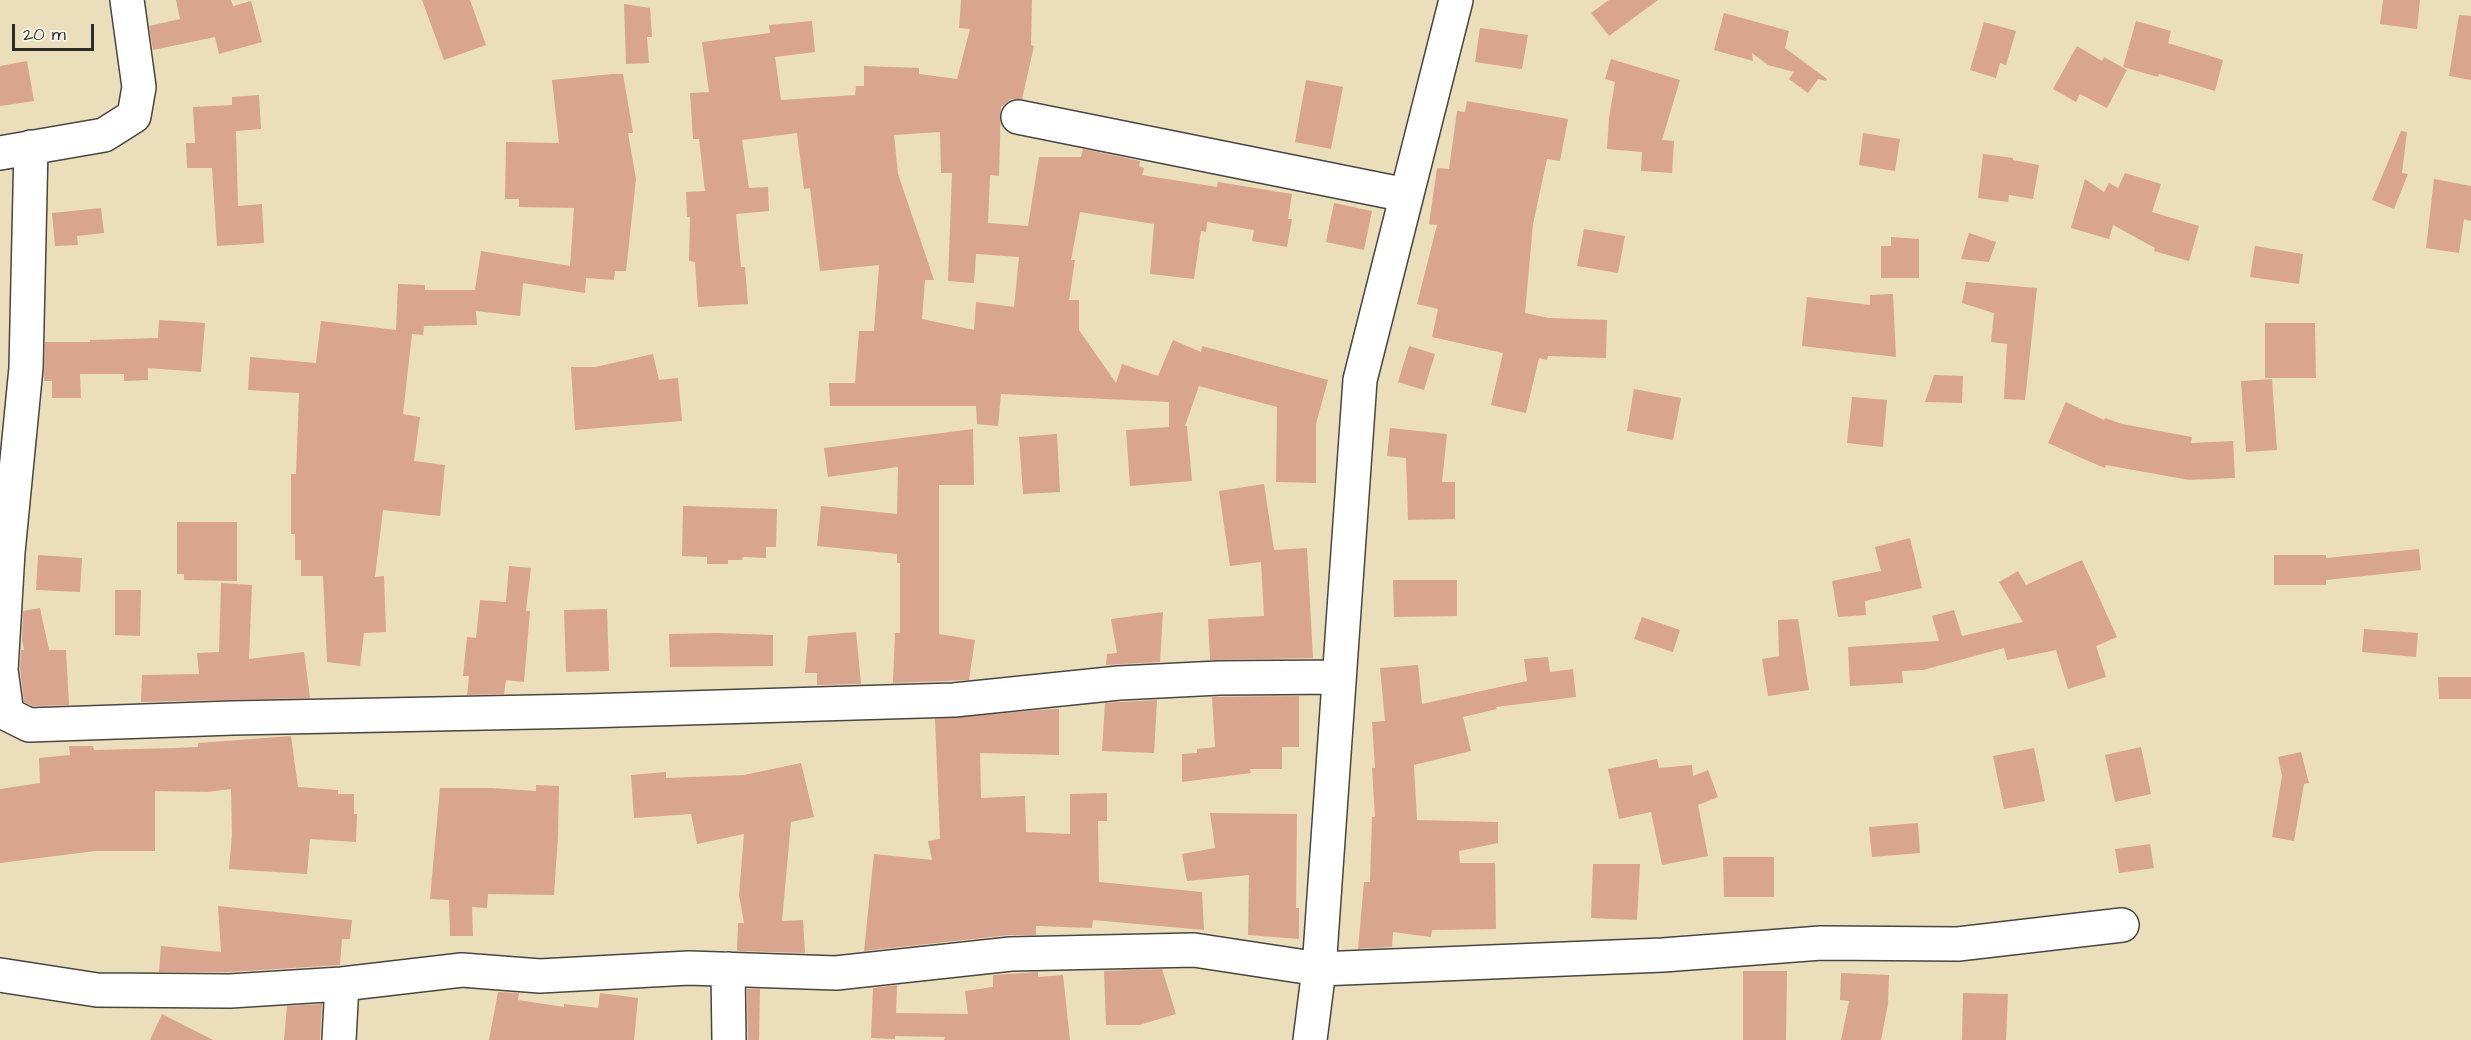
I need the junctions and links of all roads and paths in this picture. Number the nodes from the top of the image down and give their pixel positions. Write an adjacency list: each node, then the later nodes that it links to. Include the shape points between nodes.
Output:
1 (127, 0): 4 (street, via 139,87 134,116 104,135)
2 (1456, 0): 5 (street)
3 (1018, 117): 5 (street)
4 (16, 150): 6 (street, via 26,368 1,670 7,714 29,725 954,700 1119,683)
5 (1406, 195): 6 (street, via 1360,380)
6 (1338, 677): 9 (street)
7 (2122, 926): 9 (street, via 1958,944 1821,943 1663,955)
8 (728, 969): 9 (street, via 836,973 1011,954 1194,950); 11 (street, via 540,976 462,970); 13 (street)
9 (1319, 969): 14 (street)
10 (0, 975): 11 (street, via 97,990 230,992)
11 (342, 984): 12 (street)
12 (339, 1040)
13 (729, 1040)
14 (1310, 1040)

